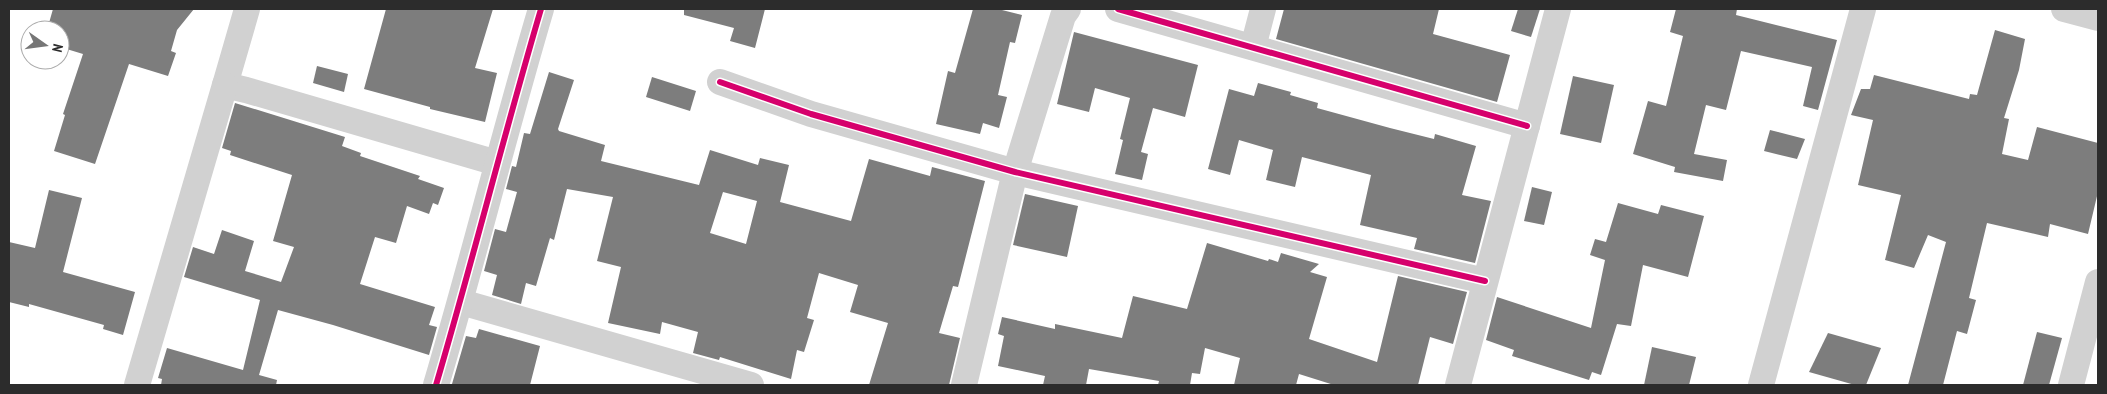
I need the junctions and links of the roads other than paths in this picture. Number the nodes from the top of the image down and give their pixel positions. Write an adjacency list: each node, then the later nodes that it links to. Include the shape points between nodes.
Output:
1 (247, 9): 12 (street)
2 (542, 9): 14 (street)
3 (1068, 9): 15 (street, via 1062,16)
4 (1118, 9): 10 (street)
5 (1263, 9): 10 (street)
6 (1558, 9): 13 (street)
7 (1863, 9): 24 (street)
8 (2064, 9): 9 (street)
9 (2098, 18)
10 (1253, 47): 13 (street)
11 (720, 82): 15 (street, via 811,114)
12 (225, 85): 14 (street); 19 (street)
13 (1526, 126): 16 (street)
14 (497, 163): 18 (street)
15 (1014, 172): 16 (street); 22 (street)
16 (1485, 281): 23 (street)
17 (2098, 282): 25 (street)
18 (461, 302): 20 (street); 21 (street)
19 (137, 385)
20 (436, 385)
21 (751, 385)
22 (964, 385)
23 (1458, 385)
24 (1761, 385)
25 (2071, 385)

